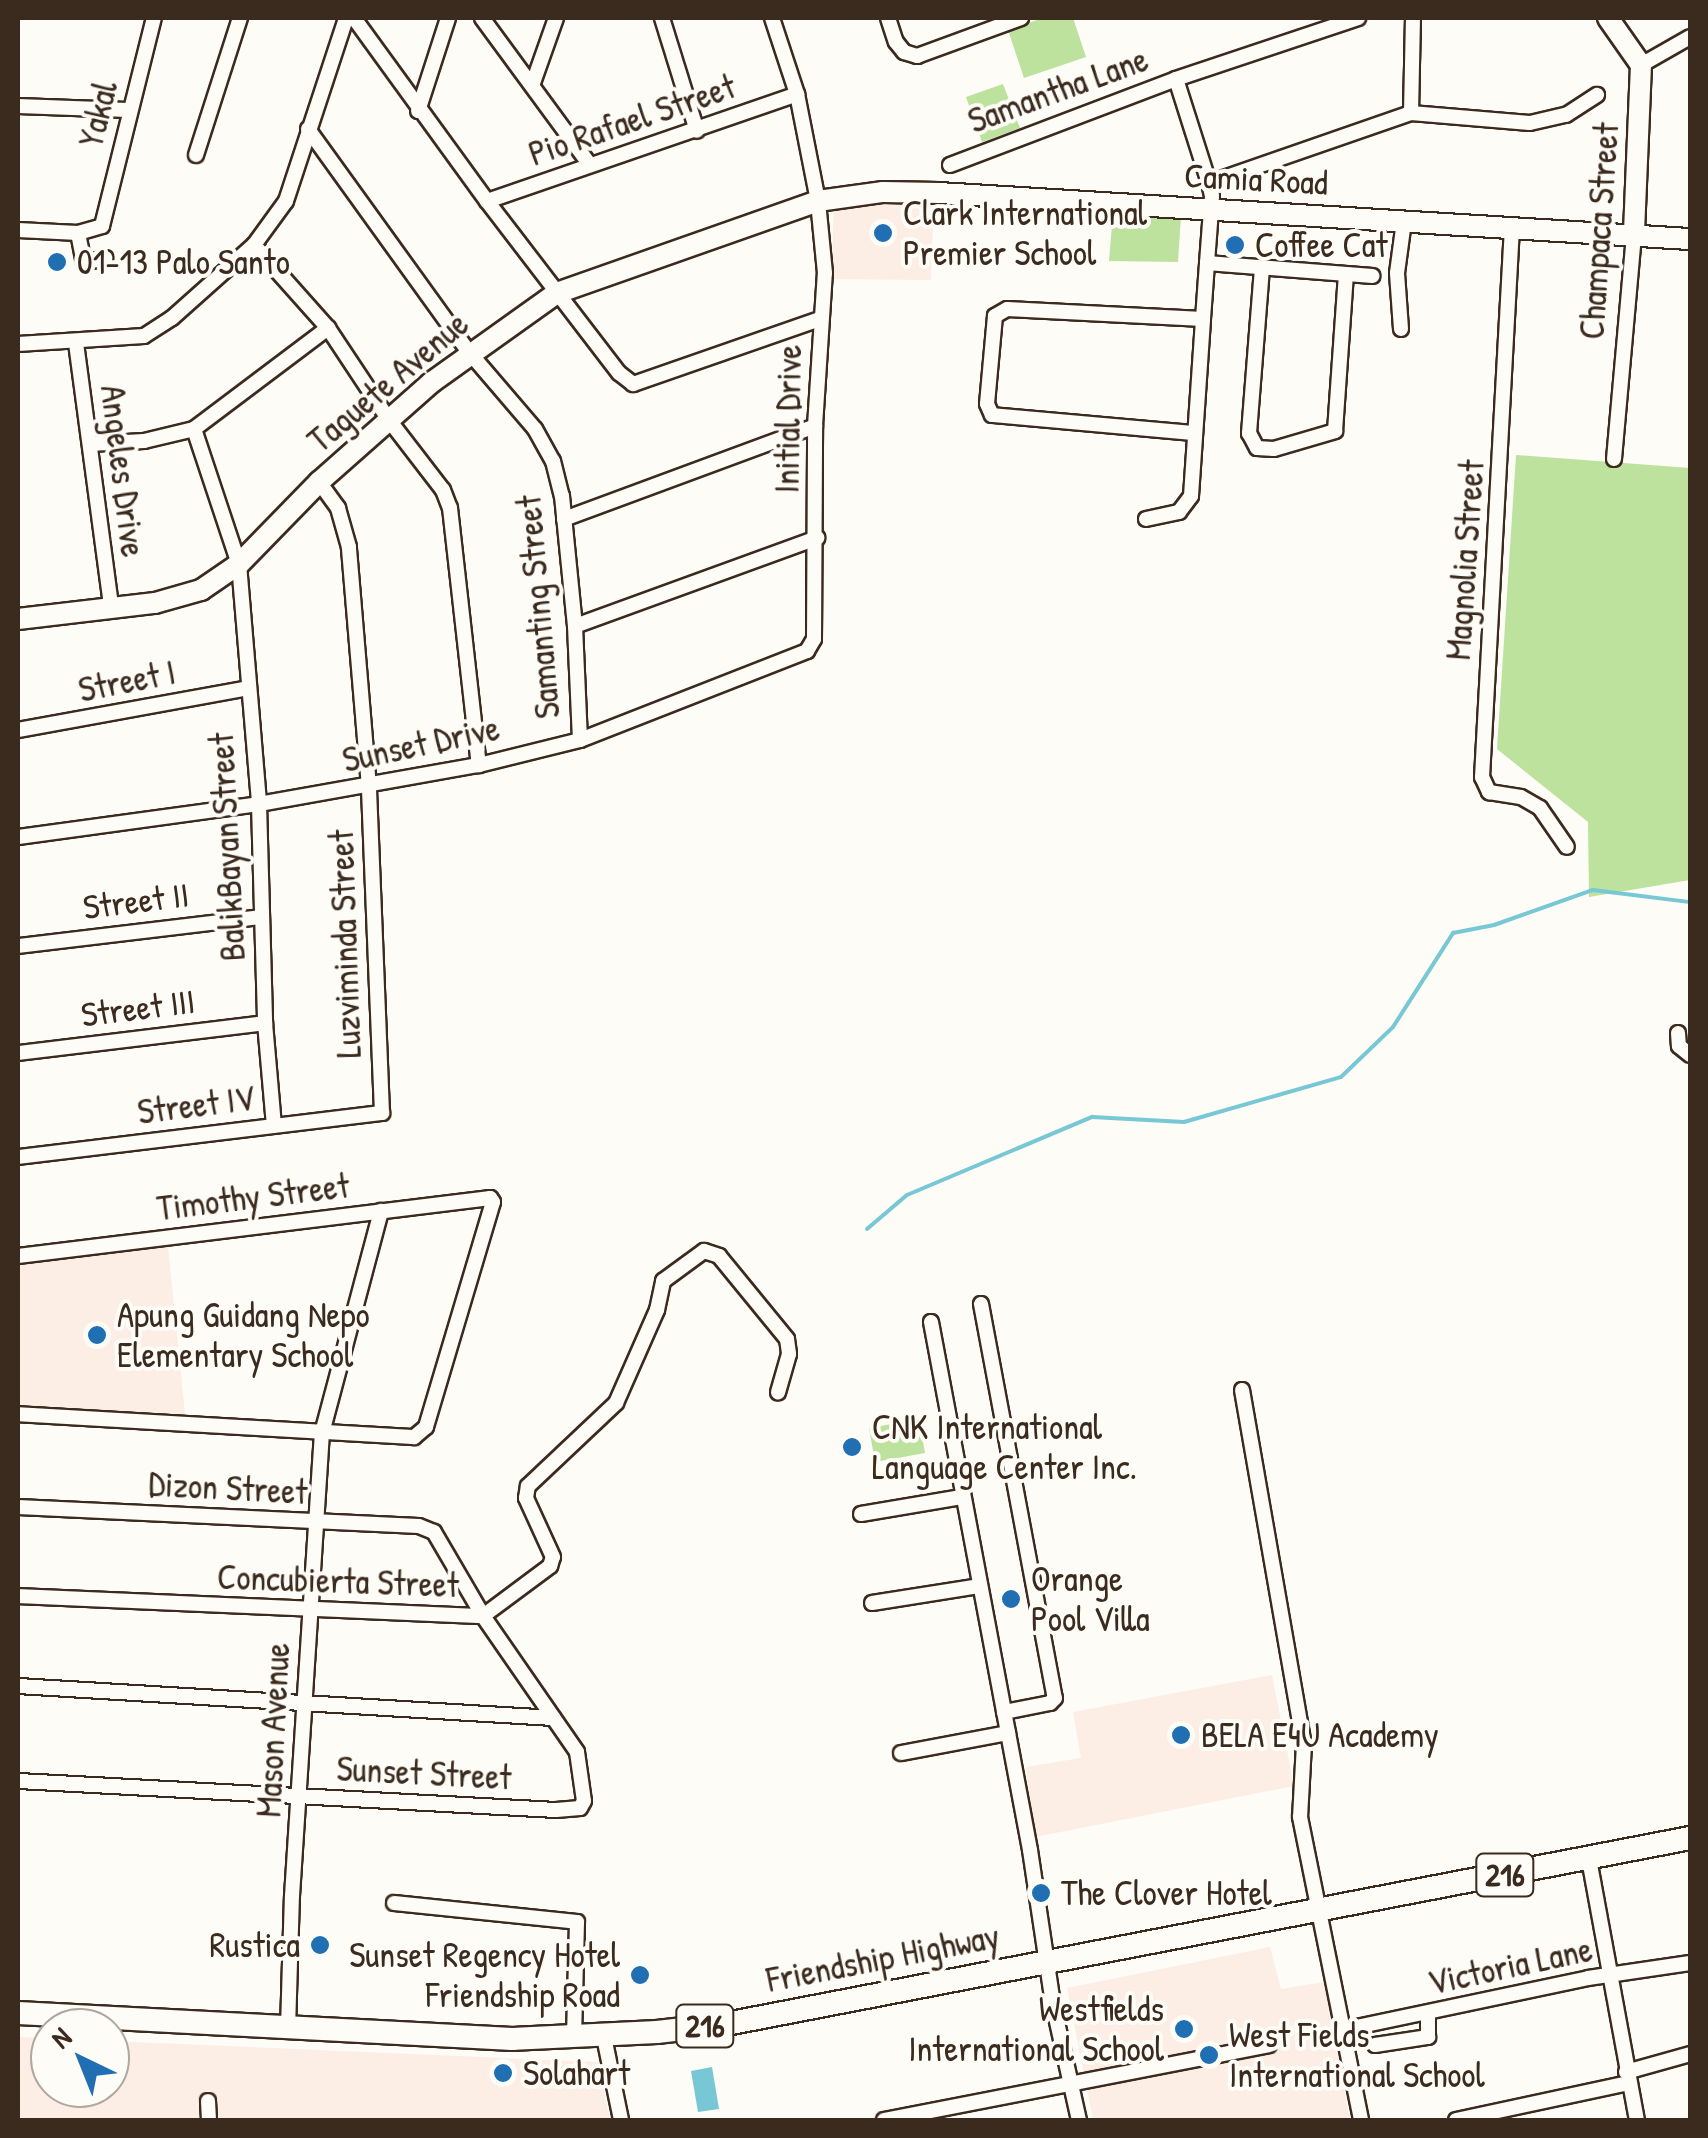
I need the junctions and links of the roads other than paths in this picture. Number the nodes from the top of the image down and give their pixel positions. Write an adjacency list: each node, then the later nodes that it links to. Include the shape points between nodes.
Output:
1 (154, 18): 23 (street, Yakal)
2 (240, 18): 28 (street)
3 (346, 18): 26 (street)
4 (354, 18): 24 (street)
5 (448, 18): 24 (street)
6 (482, 18): 19 (street)
7 (556, 18): 19 (street)
8 (662, 18): 27 (street)
9 (772, 18): 20 (street, Initial Drive)
10 (888, 18): 15 (street, via 896,42 916,56)
11 (1021, 18): 15 (street)
12 (1358, 18): 18 (street, Samantha Lane)
13 (1414, 18): 25 (street)
14 (1608, 18): 17 (street)
15 (1001, 21)
16 (1690, 37): 17 (street)
17 (1641, 65): 39 (street, Champaca Street)
18 (1176, 79): 30 (street, Samantha Lane); 31 (street)
19 (533, 83): 29 (street)
20 (797, 94): 27 (street, Pio Rafael Street); 33 (street, Initial Drive)
21 (1597, 95): 25 (street, via 1566,114 1530,123)
22 (18, 106): 23 (street)
23 (128, 110): 38 (street, Yakal, via 102,226)
24 (418, 111): 32 (street)
25 (1411, 113): 31 (street)
26 (308, 130): 41 (street, via 286,201); 54 (street, Samanting Street)
27 (697, 132): 29 (street, Pio Rafael Street)
28 (196, 154)
29 (590, 165): 32 (street, Pio Rafael Street)
30 (950, 165)
31 (1209, 183): 34 (street)
32 (486, 202): 47 (street)
33 (818, 202): 34 (street, Camia Road, via 902,192); 47 (street, Taguete Avenue); 48 (street, Initial Drive, via 825,274)
34 (1212, 209): 35 (street, Camia Road); 43 (street)
35 (1404, 221): 36 (street, Camia Road); 51 (street)
36 (1512, 227): 39 (street, Camia Road); 77 (street, Magnolia Street, via 1482,777 1489,792 1540,808)
37 (18, 230): 38 (street)
38 (78, 233): 42 (street, via 84,263)
39 (1634, 235): 40 (street, Camia Road); 60 (street, Champaca Street)
40 (1690, 239)
41 (254, 245): 50 (street); 52 (street, via 156,330)
42 (105, 258)
43 (1207, 263): 44 (street); 49 (street)
44 (1262, 268): 45 (street); 45 (street, via 1249,433 1257,448 1336,431)
45 (1346, 274): 46 (street)
46 (1372, 276)
47 (557, 293): 48 (street, via 633,384); 54 (street, Taguete Avenue)
48 (820, 319): 56 (street, Initial Drive)
49 (1203, 319): 58 (street); 58 (street, via 1002,310 994,322 988,388 988,410 999,417)
50 (328, 328): 55 (street); 57 (street)
51 (1401, 329)
52 (76, 343): 53 (street); 59 (street, Angeles Drive)
53 (18, 344)
54 (469, 352): 55 (street, Taguete Avenue); 62 (street, Samanting Street, via 535,429 553,462)
55 (389, 420): 61 (street, Taguete Avenue); 73 (street, via 444,490 450,508)
56 (815, 426): 62 (street); 64 (street, Initial Drive)
57 (194, 429): 59 (street); 65 (street, BalikBayan Street)
58 (1194, 432): 63 (street, via 1188,504)
59 (90, 444): 66 (street, Angeles Drive)
60 (1614, 459)
61 (319, 482): 65 (street, Taguete Avenue); 74 (street, Luzviminda Street, via 347,528)
62 (564, 519): 68 (street, Samanting Street)
63 (1146, 519)
64 (817, 538): 68 (street); 69 (street, Initial Drive)
65 (239, 564): 66 (street, Taguete Avenue, via 200,590); 70 (street, BalikBayan Street)
66 (111, 607): 67 (street, Taguete Avenue)
67 (18, 619)
68 (575, 626): 72 (street, Samanting Street)
69 (814, 639): 72 (street, Sunset Drive, via 808,651)
70 (248, 688): 71 (street, Street I); 75 (street, BalikBayan Street)
71 (18, 730)
72 (580, 740): 73 (street, Sunset Drive)
73 (479, 765): 74 (street, Sunset Drive)
74 (369, 787): 75 (street, Sunset Drive); 84 (street, Luzviminda Street)
75 (259, 804): 76 (street, Sunset Drive); 78 (street, BalikBayan Street)
76 (18, 836)
77 (1568, 847)
78 (262, 916): 79 (street, Street II); 80 (street, BalikBayan Street)
79 (18, 946)
80 (265, 1023): 82 (street, Street III); 85 (street, BalikBayan Street)
81 (1678, 1032): 83 (street, via 1679,1046)
82 (18, 1052)
83 (1690, 1055)
84 (382, 1113): 85 (street, Street IV)
85 (274, 1126): 86 (street, Street IV)
86 (18, 1157)
87 (382, 1212): 88 (street, Timothy Street); 94 (street, Mason Avenue); 94 (street, Timothy Street, via 493,1202 426,1427 414,1437)
88 (18, 1256)
89 (982, 1304): 106 (street, via 1055,1698)
90 (931, 1322): 95 (street)
91 (1242, 1390): 115 (street, via 1304,1744 1299,1806)
92 (778, 1392): 103 (street, Concubierta Street, via 787,1339 719,1256 704,1251 672,1271 616,1403 528,1486 526,1498 553,1557 550,1566)
93 (18, 1414): 94 (street)
94 (322, 1433): 98 (street, Mason Avenue)
95 (962, 1497): 97 (street); 99 (street)
96 (18, 1507): 98 (street, Dizon Street)
97 (861, 1514)
98 (317, 1522): 102 (street, Mason Avenue); 103 (street, Dizon Street, via 434,1532)
99 (979, 1586): 101 (street); 106 (street)
100 (18, 1596): 102 (street, Concubierta Street)
101 (872, 1602)
102 (310, 1612): 103 (street, Concubierta Street); 105 (street, Mason Avenue)
103 (483, 1616): 107 (street)
104 (18, 1686): 105 (street)
105 (306, 1707): 107 (street); 111 (street, Mason Avenue)
106 (1004, 1712): 108 (street)
107 (553, 1718): 111 (street, Sunset Street, via 577,1752 580,1808)
108 (1008, 1733): 109 (street); 116 (street)
109 (902, 1753)
110 (18, 1781): 111 (street, Sunset Street)
111 (300, 1796): 122 (street, Mason Avenue)
112 (1690, 1838): 113 (main road, Friendship Highway / 216)
113 (1589, 1859): 115 (main road, Friendship Highway / 216); 118 (street)
114 (394, 1903): 124 (street, via 577,1922)
115 (1320, 1911): 116 (main road, Friendship Highway / 216); 123 (street)
116 (1046, 1962): 125 (main road, Friendship Highway / 216, via 726,2024); 131 (street)
117 (1690, 1963): 118 (street, Victoria Lane)
118 (1611, 1976): 119 (street, Victoria Lane); 130 (street)
119 (1428, 2013): 121 (street, Victoria Lane); 126 (street, via 1428,2037)
120 (18, 2014): 122 (main road, Friendship Highway / 216)
121 (1372, 2026): 123 (street, Victoria Lane); 126 (street)
122 (288, 2029): 124 (main road, Friendship Highway / 216)
123 (1342, 2030): 128 (street)
124 (574, 2036): 125 (main road, Friendship Highway / 216)
125 (604, 2036): 134 (street)
126 (1374, 2045): 128 (street)
127 (1270, 2046): 131 (street)
128 (1347, 2054): 137 (street)
129 (1690, 2054): 130 (street)
130 (1628, 2078): 138 (street); 139 (street)
131 (1072, 2083): 135 (street); 136 (street)
132 (208, 2101): 133 (street)
133 (209, 2120)
134 (621, 2120)
135 (884, 2120)
136 (1079, 2120)
137 (1361, 2120)
138 (1456, 2120)
139 (1637, 2120)

